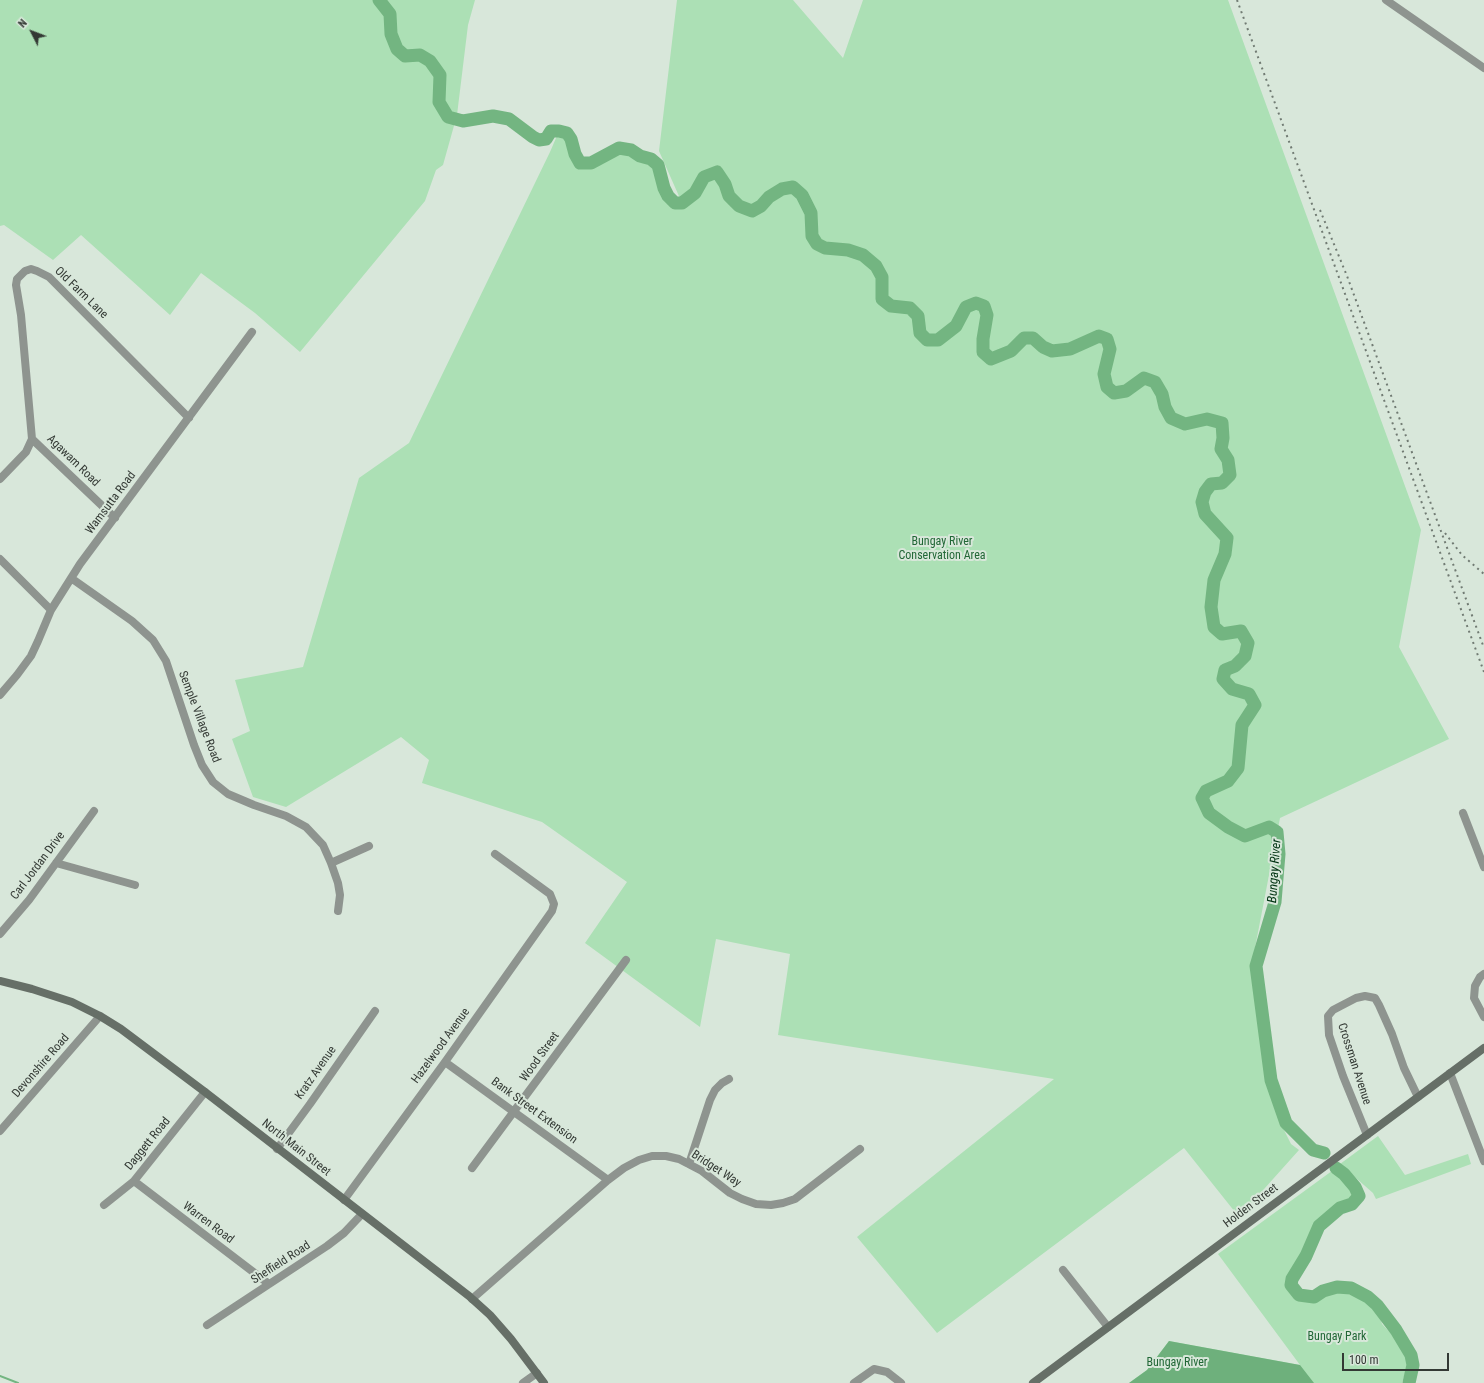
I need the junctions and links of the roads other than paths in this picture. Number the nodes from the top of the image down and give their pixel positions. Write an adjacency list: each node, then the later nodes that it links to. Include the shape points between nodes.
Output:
1 (1386, 0): 2 (street)
2 (1484, 68)
3 (252, 332): 4 (street, Wamsutta Road)
4 (189, 418): 5 (street, Old Farm Lane, via 49,277 31,269 21,274 16,285); 7 (street, Wamsutta Road)
5 (32, 439): 6 (street, via 26,452); 7 (street, Agawam Road)
6 (0, 479)
7 (115, 518): 9 (street, Wamsutta Road)
8 (0, 559): 10 (street)
9 (71, 578): 10 (street, Wamsutta Road); 17 (street, Semple Village Road, via 132,621 153,640 166,661 194,745 202,765 213,782 228,794 286,816 306,827 323,845)
10 (51, 610): 11 (street, Wamsutta Road, via 30,656 18,675)
11 (0, 695)
12 (94, 811): 16 (street, Carl Jordan Drive)
13 (1463, 813): 18 (street)
14 (369, 846): 17 (street)
15 (495, 854): 29 (street, Hazelwood Avenue, via 546,890 554,904 550,915)
16 (56, 863): 19 (street); 21 (street, Carl Jordan Drive)
17 (331, 863): 20 (street, Semple Village Road, via 340,895)
18 (1484, 867)
19 (136, 885)
20 (338, 911)
21 (0, 934)
22 (626, 960): 34 (street, Wood Street)
23 (1484, 974): 27 (street, via 1475,986 1474,998)
24 (0, 981): 26 (main road, North Main Street, via 65,1000)
25 (375, 1010): 37 (street, Kratz Avenue)
26 (100, 1016): 32 (main road, North Main Street); 35 (street, Devonshire Road)
27 (1484, 1018)
28 (1484, 1048): 30 (main road, Holden Street)
29 (445, 1062): 34 (street, Bank Street Extension); 44 (street, Hazelwood Avenue)
30 (1450, 1074): 33 (main road, Holden Street); 39 (street)
31 (729, 1079): 40 (street, via 715,1090 710,1100)
32 (205, 1092): 37 (main road, North Main Street); 43 (street, Daggett Road)
33 (1418, 1098): 36 (main road, Holden Street); 36 (street, Crossman Avenue, via 1375,998 1356,998 1333,1010 1328,1016 1329,1035)
34 (514, 1112): 41 (street, Wood Street); 42 (street, Bank Street Extension)
35 (0, 1131)
36 (1367, 1135): 51 (main road, Holden Street)
37 (277, 1149): 44 (main road, North Main Street)
38 (860, 1149): 40 (street, Bridget Way, via 795,1199 772,1205 756,1204 742,1199)
39 (1484, 1161)
40 (689, 1164): 42 (street, Bridget Way, via 666,1156 652,1156 624,1168)
41 (472, 1168)
42 (608, 1180): 49 (street, Bridget Way)
43 (134, 1181): 45 (street, Daggett Road); 48 (street, Warren Road)
44 (344, 1200): 46 (main road, North Main Street)
45 (104, 1205)
46 (362, 1214): 48 (street, Sheffield Road, via 328,1246); 49 (main road, North Main Street)
47 (1063, 1270): 51 (street)
48 (269, 1284): 50 (street, Sheffield Road)
49 (472, 1299): 52 (main road, North Main Street, via 511,1339)
50 (207, 1325)
51 (1108, 1327): 57 (main road, Holden Street)
52 (537, 1373): 53 (street); 54 (main road, North Main Street)
53 (523, 1383)
54 (544, 1383)
55 (854, 1383): 56 (street, via 874,1369 887,1372)
56 (901, 1383)
57 (1033, 1383)

